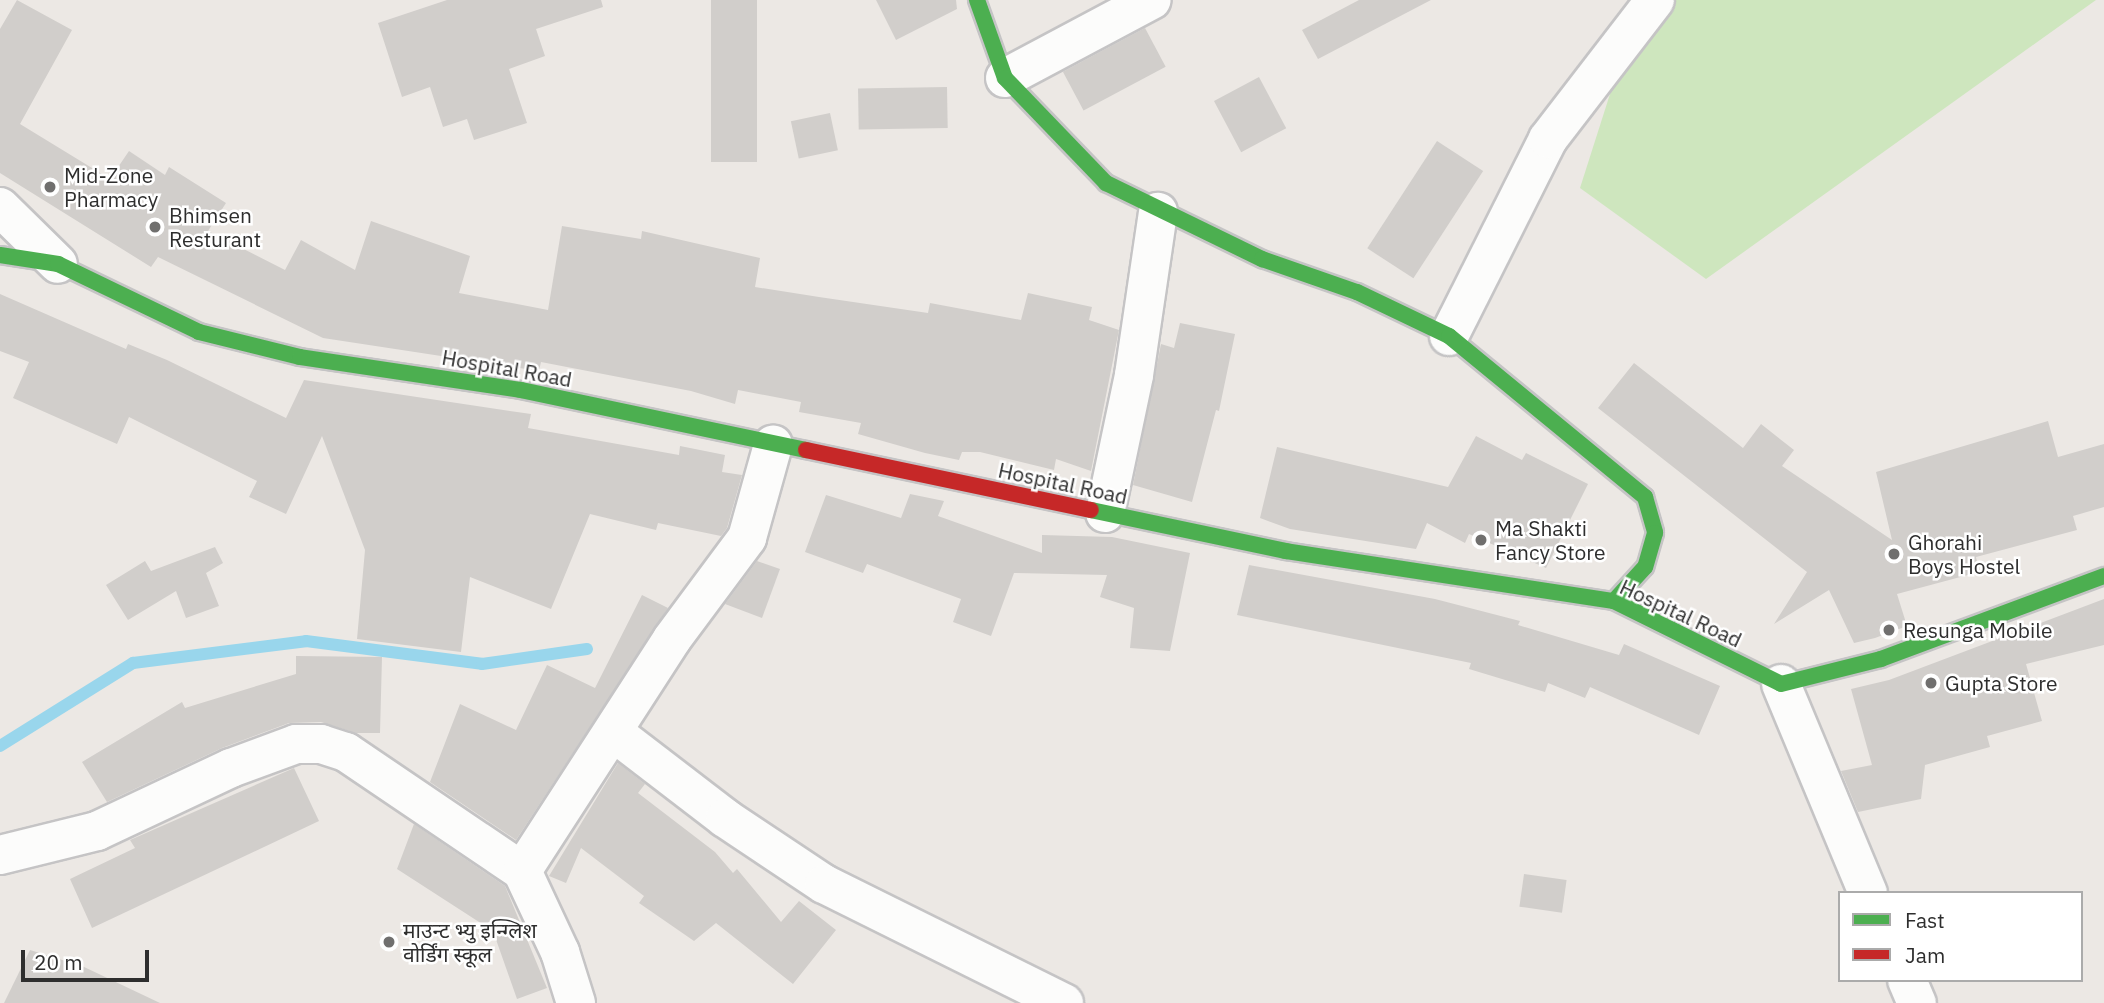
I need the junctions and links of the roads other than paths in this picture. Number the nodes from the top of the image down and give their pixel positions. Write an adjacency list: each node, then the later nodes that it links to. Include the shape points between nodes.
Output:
1 (977, 0): 4 (street)
2 (1152, 0): 4 (street)
3 (1655, 0): 9 (street, via 1548,139)
4 (1005, 78): 6 (street, via 1106,183)
5 (0, 207): 8 (street)
6 (1158, 212): 9 (street, via 1262,259 1357,292); 11 (street, via 1134,375)
7 (0, 255): 8 (street, Hospital Road)
8 (58, 264): 10 (street, Hospital Road, via 199,332 300,357 521,390)
9 (1449, 336): 13 (street, via 1645,497 1654,533 1645,567)
10 (773, 445): 11 (street, Hospital Road); 15 (street, via 747,538)
11 (1105, 513): 13 (street, Hospital Road, via 1286,551)
12 (2104, 576): 14 (street, via 1881,659)
13 (1614, 601): 14 (street, Hospital Road)
14 (1781, 684): 18 (street)
15 (613, 732): 17 (street); 21 (street, via 725,818 824,884)
16 (0, 855): 17 (street, via 97,831 231,768 296,744 321,744 346,752)
17 (522, 871): 20 (street, via 560,952)
18 (1867, 891)
19 (1908, 982): 22 (street)
20 (576, 1003)
21 (1064, 1003)
22 (1917, 1003)

